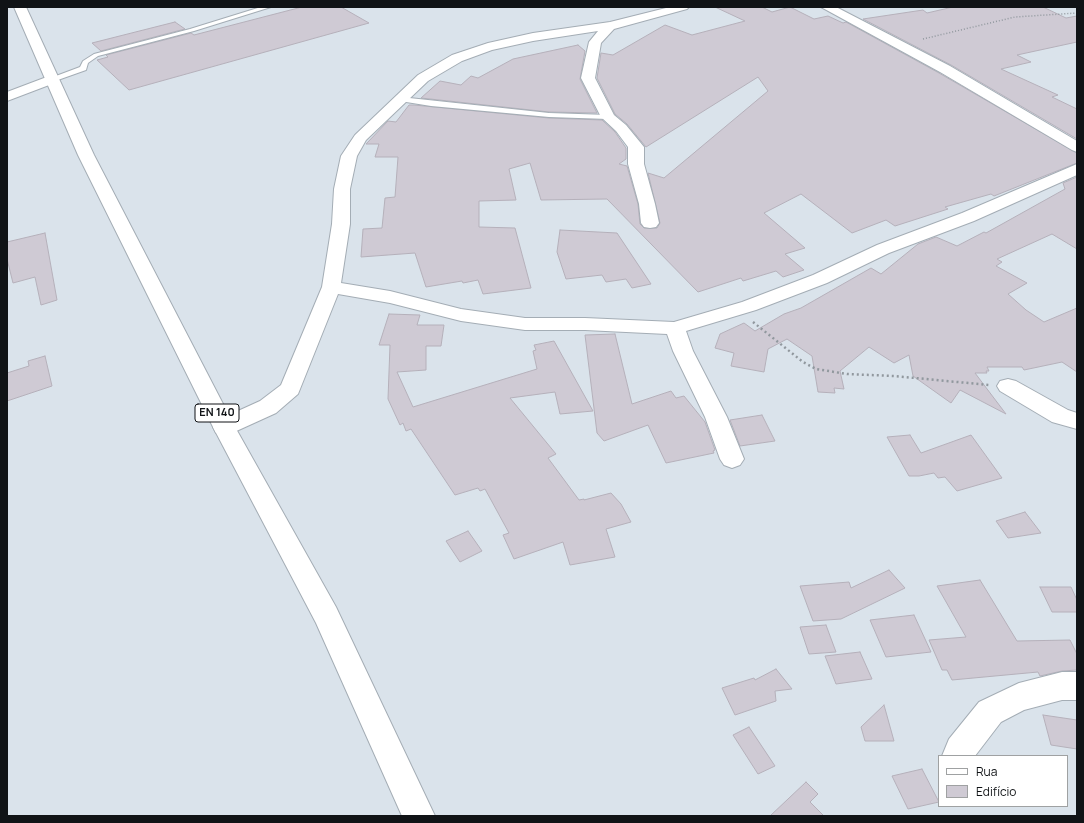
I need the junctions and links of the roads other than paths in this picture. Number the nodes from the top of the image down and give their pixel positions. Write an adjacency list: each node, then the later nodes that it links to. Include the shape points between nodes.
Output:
1 (20, 7): 6 (street, EN 140)
2 (268, 7): 6 (lane, via 96,56 85,62 83,68)
3 (683, 7): 5 (street)
4 (827, 7): 10 (street, via 959,76)
5 (610, 26): 8 (street, via 533,37 488,47 457,58 423,78); 9 (street, via 595,42 588,78)
6 (52, 79): 7 (street); 17 (street, EN 140, via 86,155)
7 (7, 96)
8 (403, 99): 9 (lane, via 549,115); 13 (street, via 360,138 349,156 342,189 341,224)
9 (608, 117): 12 (street, via 622,128 636,146 636,164)
10 (1077, 146)
11 (1077, 169): 14 (street, via 820,279 737,310)
12 (650, 223)
13 (331, 287): 14 (street, via 460,315 525,324); 17 (street, via 290,389 268,407)
14 (675, 328): 18 (street, via 683,351 716,417)
15 (1008, 386): 16 (street, via 1053,412)
16 (1077, 421)
17 (224, 426): 21 (street, EN 140, via 326,616)
18 (732, 459)
19 (1077, 686): 20 (street, via 1062,686 1019,696 990,712)
20 (958, 755)
21 (419, 816)

